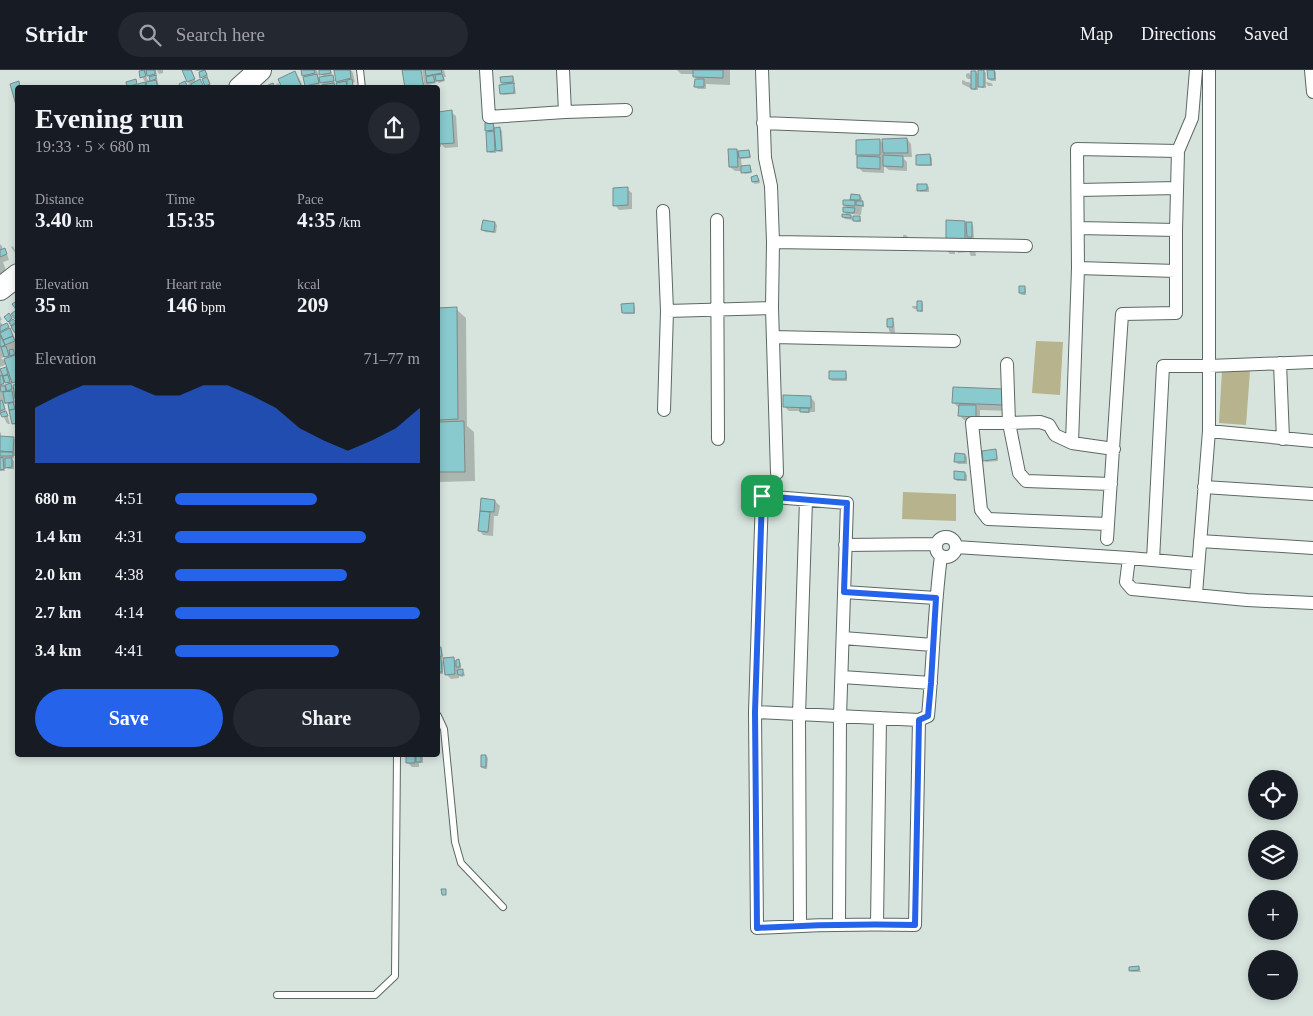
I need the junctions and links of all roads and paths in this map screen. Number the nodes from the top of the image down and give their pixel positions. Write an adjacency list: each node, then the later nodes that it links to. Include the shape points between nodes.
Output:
1 (260, 70): 9 (highway)
2 (360, 70): 10 (lane)
3 (486, 70): 13 (street, via 489,117)
4 (563, 70): 13 (street)
5 (762, 70): 14 (street)
6 (1196, 70): 16 (street, via 1192,118)
7 (1209, 70): 37 (street)
8 (1312, 70): 11 (street)
9 (243, 85)
10 (362, 85)
11 (1313, 92)
12 (626, 110): 13 (street)
13 (566, 112)
14 (763, 123): 15 (street); 23 (street, via 771,186)
15 (912, 129)
16 (1178, 151): 17 (street); 18 (street, via 1077,149)
17 (1177, 188): 18 (street); 22 (street)
18 (1078, 190): 21 (street)
19 (663, 211): 31 (street)
20 (716, 220): 30 (street)
21 (1078, 228): 22 (street); 25 (street)
22 (1176, 230): 26 (street)
23 (773, 242): 24 (street); 29 (street)
24 (1026, 246)
25 (1078, 268): 26 (street); 44 (street)
26 (1176, 271): 45 (street, via 1176,313 1122,314)
27 (15, 277): 28 (highway)
28 (0, 289)
29 (772, 308): 30 (street); 32 (street)
30 (717, 310): 31 (street); 41 (street)
31 (667, 311): 38 (street)
32 (773, 337): 33 (street); 46 (street)
33 (954, 341)
34 (1313, 362): 35 (street)
35 (1280, 363): 37 (street); 42 (street)
36 (1007, 364): 39 (street)
37 (1209, 366): 40 (street); 58 (street, via 1162,366)
38 (664, 410)
39 (1009, 423): 44 (street, via 1040,422); 47 (street, via 1019,473 1026,481); 51 (street, via 972,423 981,510 988,519)
40 (1209, 431): 42 (street); 48 (street)
41 (718, 439)
42 (1283, 439): 43 (street)
43 (1313, 442)
44 (1072, 443): 45 (street)
45 (1114, 449): 47 (street)
46 (777, 473)
47 (1110, 484): 51 (street)
48 (1204, 487): 49 (street); 53 (street)
49 (1313, 494)
50 (806, 500): 54 (street, via 847,503); 68 (street, via 762,496); 69 (street)
51 (1107, 524): 52 (street)
52 (1107, 539)
53 (1200, 541): 55 (street); 59 (street)
54 (845, 545): 56 (street); 60 (street)
55 (1313, 548)
56 (938, 550): 57 (street, via 940,539 947,537 956,547); 62 (street)
57 (1129, 558): 58 (street); 61 (street, via 1126,582 1132,589)
58 (1153, 560): 59 (street)
59 (1198, 564): 61 (street)
60 (844, 592): 62 (street); 64 (street)
61 (1196, 594): 63 (street)
62 (936, 598): 65 (street)
63 (1313, 603)
64 (843, 638): 65 (street); 66 (street)
65 (933, 645): 67 (street)
66 (842, 678): 67 (street); 70 (street)
67 (931, 683): 73 (street, via 928,716)
68 (755, 712): 69 (street); 77 (street, via 757,928)
69 (799, 715): 70 (street); 77 (street)
70 (840, 717): 71 (street); 78 (street)
71 (880, 718): 73 (street); 76 (street)
72 (440, 720): 75 (lane, via 444,729 455,842 461,863)
73 (919, 720): 76 (street, via 915,925)
74 (396, 757): 79 (lane, via 395,976 375,996)
75 (503, 907)
76 (877, 924): 78 (street)
77 (800, 925): 78 (street)
78 (839, 925)
79 (277, 995)

